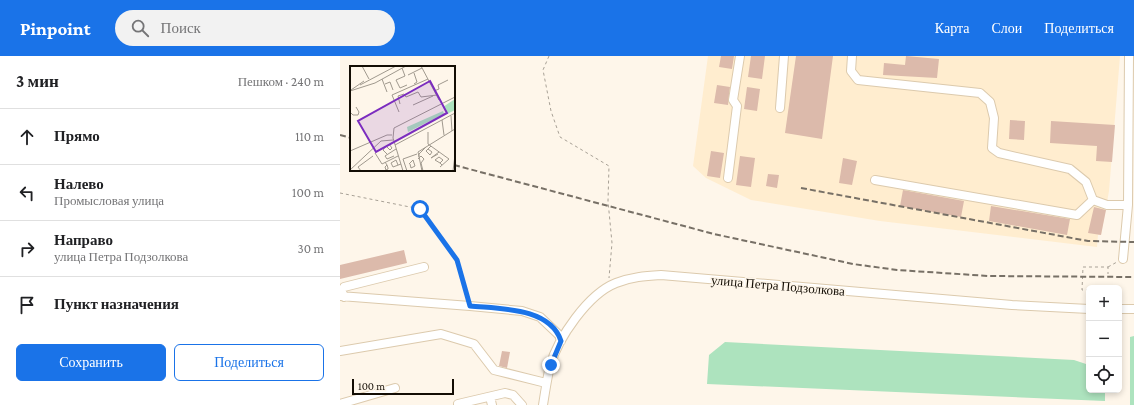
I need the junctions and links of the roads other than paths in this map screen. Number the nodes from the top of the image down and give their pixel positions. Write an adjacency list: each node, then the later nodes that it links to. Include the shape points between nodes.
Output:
1 (740, 56): 7 (street, via 733,100 737,106)
2 (784, 56): 5 (street)
3 (852, 56): 9 (street, via 850,71 858,80 980,93 990,102 994,118 992,148 999,153 1070,169 1086,182)
4 (1129, 56): 6 (street)
5 (780, 108)
6 (1131, 163): 10 (street)
7 (728, 178)
8 (875, 180): 9 (street, via 1077,215)
9 (1093, 200): 10 (street, via 1107,205)
10 (1128, 205): 11 (street)
11 (1123, 259)
12 (424, 267): 13 (street, via 344,287)
13 (342, 297): 17 (street, via 522,311 540,317 559,335)
14 (1086, 309): 17 (street, улица Петра Подзолкова, via 661,275 635,277 606,288 578,316)
15 (1122, 309): 16 (street)
16 (1134, 309)
17 (561, 341): 19 (street, улица Петра Подзолкова)
18 (340, 351): 19 (street, via 441,334 474,344 494,370)
19 (546, 383): 25 (street, улица Петра Подзолкова)
20 (395, 388): 22 (street)
21 (491, 401): 23 (street); 24 (street, via 505,393 513,395)
22 (340, 404)
23 (457, 405)
24 (522, 405)
25 (542, 405)

